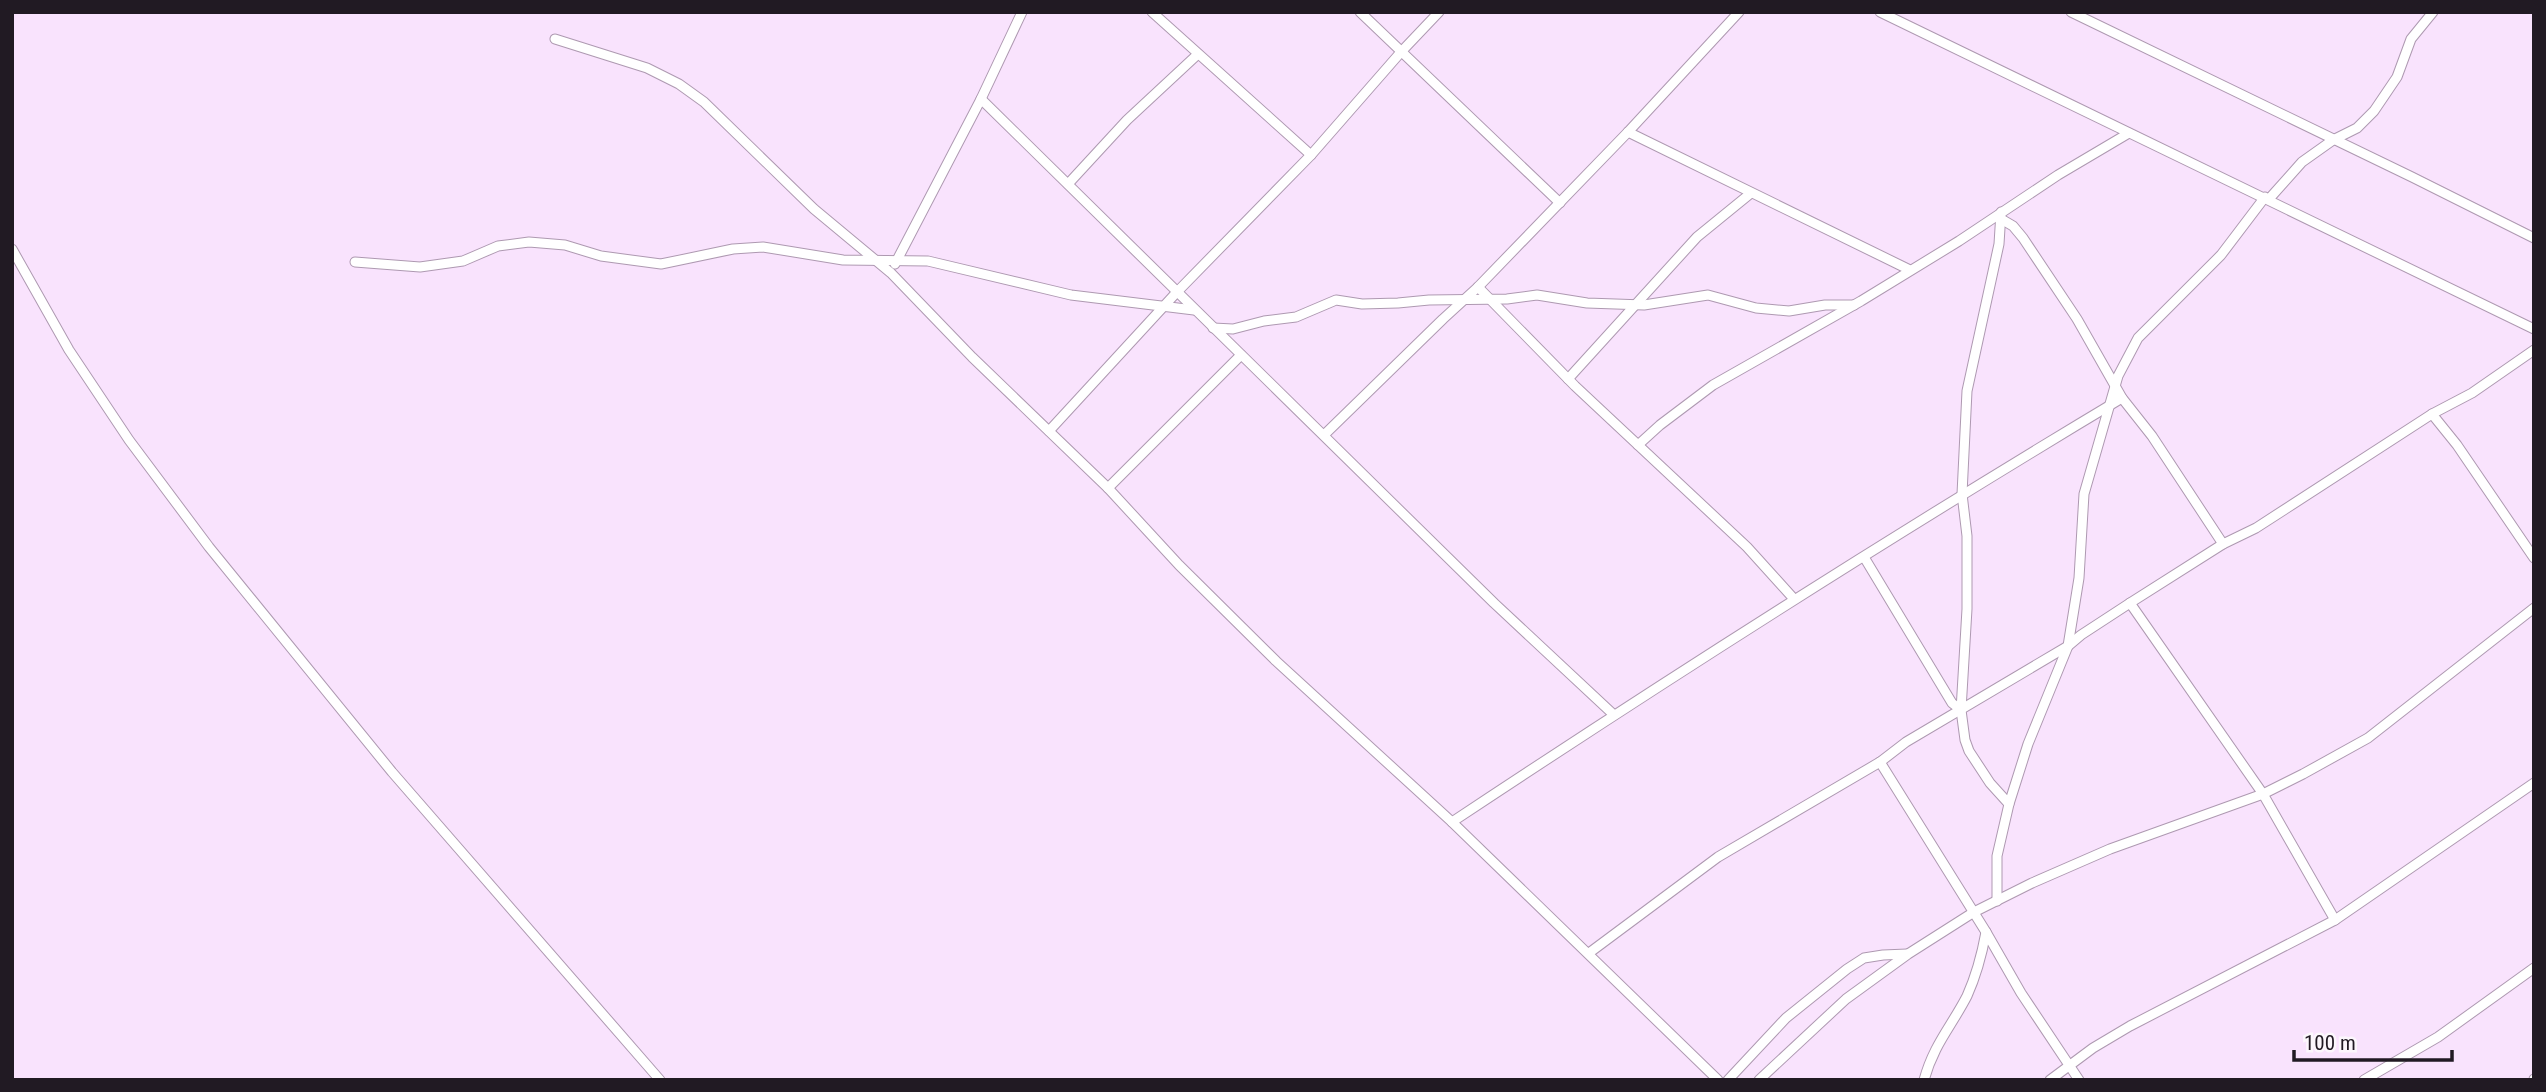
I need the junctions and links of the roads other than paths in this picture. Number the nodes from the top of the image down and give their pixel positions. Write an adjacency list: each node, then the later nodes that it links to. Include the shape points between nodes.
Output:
1 (1022, 12): 12 (street)
2 (1152, 12): 11 (street)
3 (1360, 12): 10 (street)
4 (1439, 12): 10 (street)
5 (1739, 12): 13 (street)
6 (1880, 12): 14 (street)
7 (2071, 12): 15 (street)
8 (2433, 12): 15 (street, via 2412,38 2397,77 2374,111 2357,128)
9 (555, 39): 24 (street, via 647,68 704,102 814,209)
10 (1401, 52): 16 (street); 20 (street)
11 (1198, 54): 16 (street); 17 (street, via 1135,112)
12 (981, 99): 17 (street); 25 (street)
13 (1628, 132): 18 (street); 20 (street)
14 (2129, 133): 19 (street); 21 (street)
15 (2333, 140): 19 (street, via 2302,162); 22 (street)
16 (1311, 155): 30 (street)
17 (1068, 184): 30 (street)
18 (1751, 193): 27 (street); 33 (street, via 1697,237)
19 (2267, 198): 38 (street); 42 (street, via 2221,255 2138,338)
20 (1560, 204): 29 (street)
21 (2001, 215): 27 (street); 42 (street, via 2023,238); 50 (street, via 1967,391)
22 (2534, 238)
23 (12, 249): 73 (street, via 84,372 209,547 391,772)
24 (875, 260): 25 (street); 26 (street, via 763,247 661,264 529,242 498,246 463,261 420,267); 28 (street)
25 (897, 261): 28 (street); 35 (street, via 928,261 1071,295)
26 (355, 262)
27 (1910, 270): 34 (street)
28 (891, 273): 46 (street)
29 (1478, 287): 31 (street); 32 (street)
30 (1177, 293): 35 (street); 36 (street)
31 (1490, 298): 32 (street); 33 (street, via 1536,296); 41 (street)
32 (1466, 299): 37 (street, via 1362,304 1336,300 1296,317 1233,329); 47 (street)
33 (1634, 304): 34 (street, via 1708,295 1788,312); 41 (street)
34 (1854, 305): 48 (street, via 1713,385)
35 (1165, 307): 36 (street); 46 (street)
36 (1194, 310): 37 (street)
37 (1213, 328): 40 (street)
38 (2534, 329)
39 (2534, 350): 45 (street)
40 (1241, 355): 47 (street); 49 (street)
41 (1568, 379): 48 (street)
42 (2115, 385): 43 (street); 44 (street)
43 (2122, 398): 44 (street); 51 (street)
44 (2110, 405): 50 (street); 57 (street, via 2084,494 2079,578)
45 (2432, 414): 51 (street, via 2256,528); 53 (street)
46 (1049, 430): 49 (street)
47 (1324, 435): 59 (street)
48 (1638, 446): 54 (street, via 1747,547)
49 (1108, 488): 64 (street, via 1276,661)
50 (1962, 494): 52 (street); 58 (street, via 1967,609)
51 (2223, 544): 55 (street)
52 (1864, 557): 54 (street); 58 (street, via 1952,703)
53 (2534, 558)
54 (1794, 599): 59 (street)
55 (2130, 603): 57 (street); 62 (street)
56 (2534, 608): 62 (street, via 2368,738)
57 (2068, 646): 58 (street); 63 (street)
58 (1961, 710): 60 (street); 63 (street, via 1969,751)
59 (1614, 715): 64 (street)
60 (1880, 762): 66 (street); 69 (street, via 1718,857)
61 (2534, 783): 67 (street)
62 (2263, 793): 65 (street, via 2110,849); 67 (street)
63 (2009, 804): 65 (street, via 1997,856)
64 (1452, 822): 69 (street)
65 (1997, 901): 66 (street)
66 (1974, 912): 68 (street); 70 (street)
67 (2335, 920): 72 (street, via 2130,1026)
68 (1986, 932): 72 (street); 77 (street, via 1966,996 1931,1055)
69 (1589, 953): 74 (street)
70 (1908, 954): 75 (street, via 1864,958 1847,969 1786,1018); 76 (street, via 1846,999)
71 (2534, 968): 80 (street, via 2438,1037)
72 (2070, 1065): 78 (street); 79 (street)
73 (660, 1080)
74 (1718, 1080)
75 (1728, 1080)
76 (1759, 1080)
77 (1924, 1080)
78 (2050, 1080)
79 (2079, 1080)
80 (2364, 1080)

